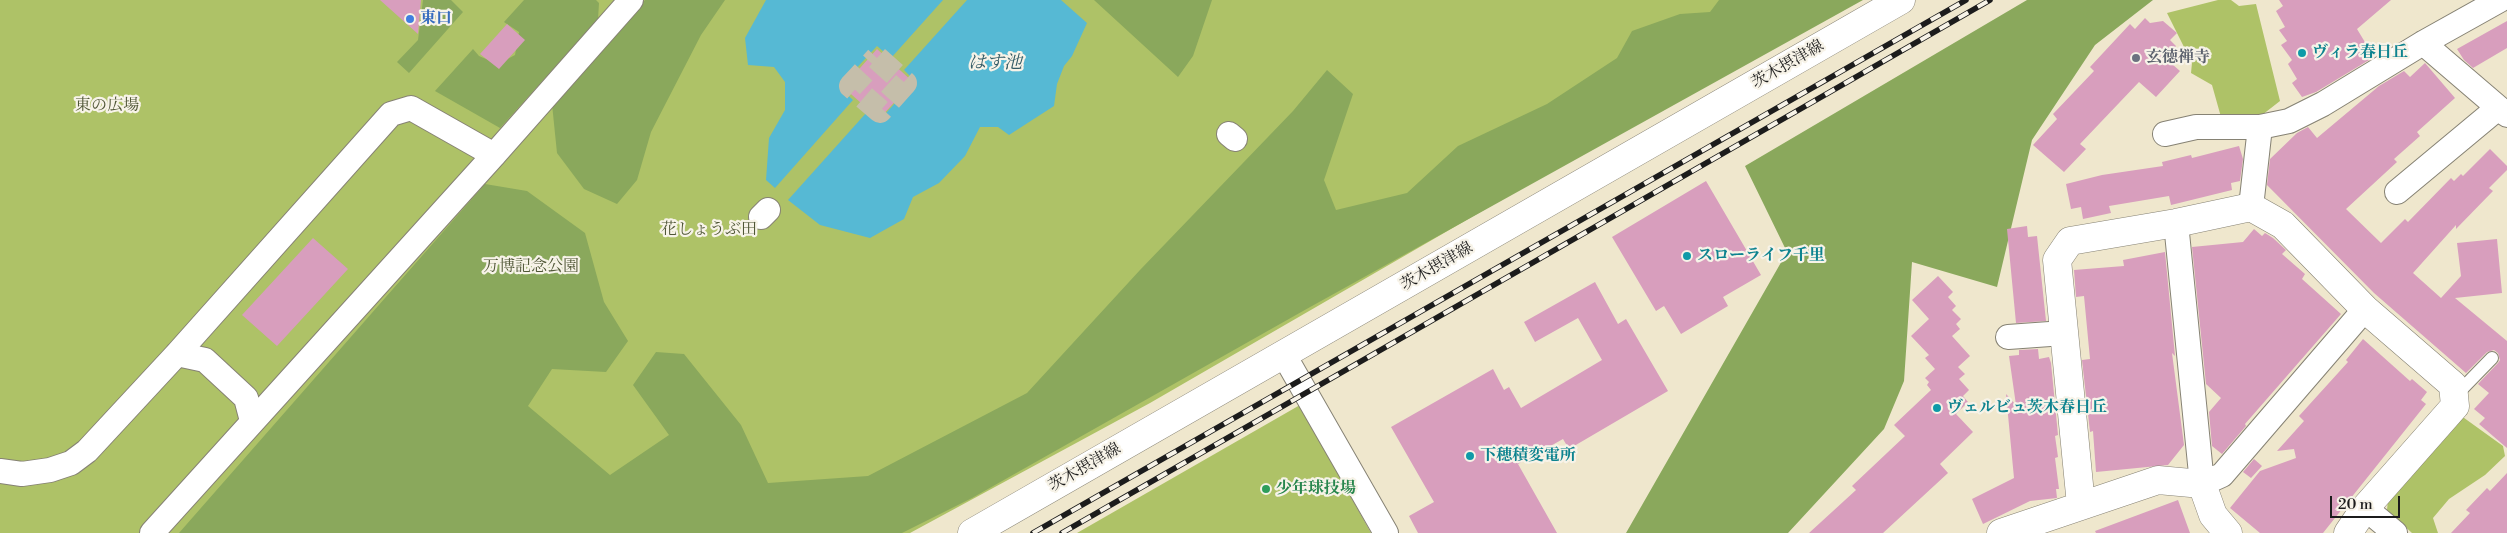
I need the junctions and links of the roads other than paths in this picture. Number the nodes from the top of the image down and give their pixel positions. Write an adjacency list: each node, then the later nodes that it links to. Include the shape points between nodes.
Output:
1 (631, 0): 8 (street)
2 (1901, 0): 16 (street, 茨木摂津線)
3 (2500, 0): 4 (street)
4 (2423, 43): 5 (street); 6 (street, via 2323,104 2289,121)
5 (2503, 111): 9 (street)
6 (2260, 127): 7 (street, via 2196,127); 10 (street)
7 (2165, 134)
8 (494, 155): 15 (street, via 410,108 391,114); 19 (street)
9 (2397, 192)
10 (2252, 207): 11 (street); 12 (street, via 2283,225)
11 (2176, 223): 13 (street, via 2070,241 2057,260); 21 (street)
12 (2365, 309): 18 (street, via 2453,386); 21 (street, via 2222,475)
13 (2064, 333): 14 (street); 22 (street)
14 (2008, 337)
15 (177, 354): 19 (street, via 205,360 246,398); 20 (street, via 71,463 22,474)
16 (1284, 355): 25 (street, 茨木摂津線); 26 (street)
17 (2492, 358): 18 (lane)
18 (2454, 397): 23 (street, via 2455,406)
19 (252, 421): 24 (street)
20 (0, 471)
21 (2202, 484): 22 (street, via 2158,480); 28 (street, via 2214,514)
22 (2081, 505): 27 (street)
23 (2365, 508): 29 (street); 30 (street)
24 (152, 533)
25 (972, 533)
26 (1386, 533)
27 (2000, 533)
28 (2228, 533)
29 (2348, 533)
30 (2395, 533)

